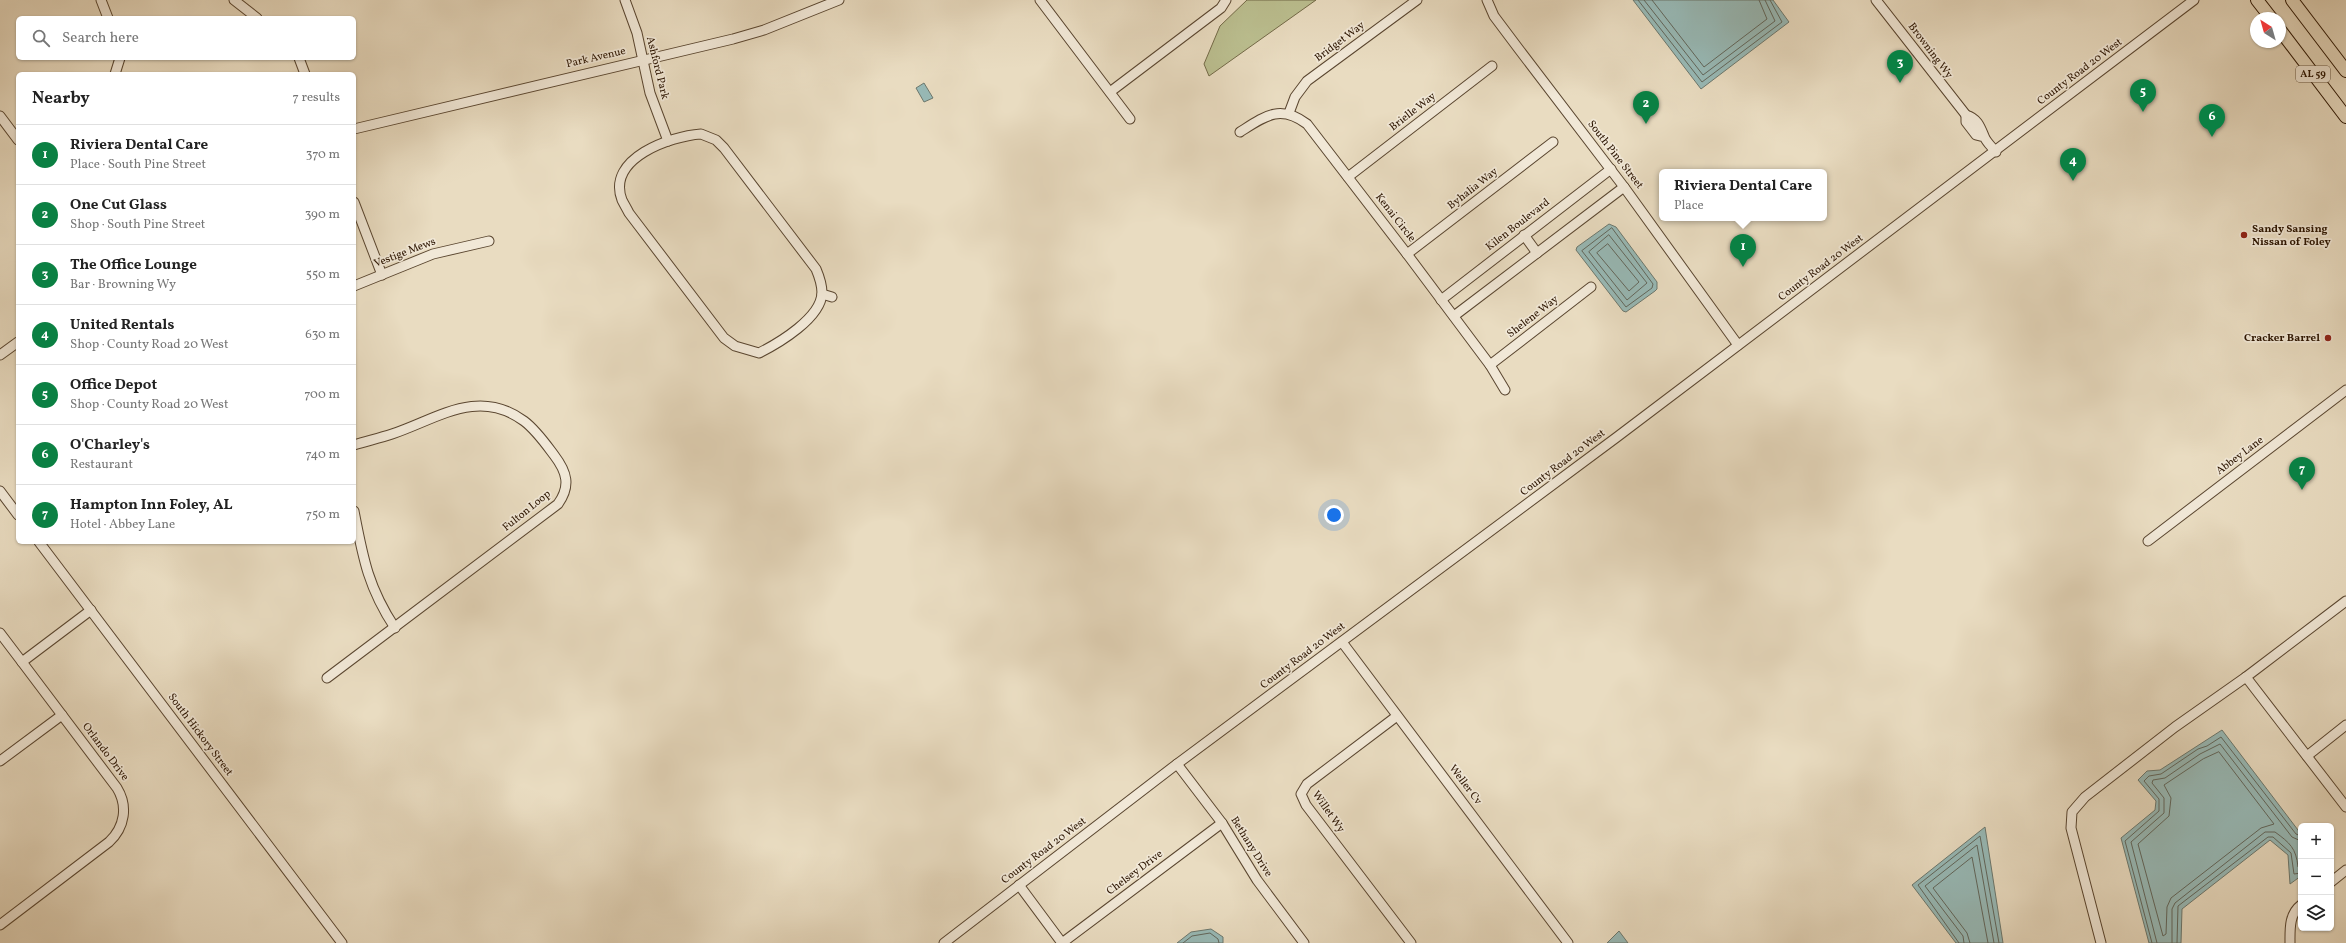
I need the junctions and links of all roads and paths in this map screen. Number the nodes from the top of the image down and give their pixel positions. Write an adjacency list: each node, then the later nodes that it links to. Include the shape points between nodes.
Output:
1 (101, 0): 14 (street)
2 (234, 0): 15 (street)
3 (625, 0): 19 (street, Ashford Park)
4 (839, 0): 19 (street, Park Avenue, via 764,30)
5 (1040, 0): 24 (street)
6 (1226, 0): 24 (street, via 1222,8)
7 (1417, 0): 25 (street, Bridget Way, via 1307,81 1295,97)
8 (1487, 0): 35 (street, South Pine Street, via 1494,16)
9 (1876, 0): 34 (street, Browning Wy, via 1966,115 1973,117)
10 (2194, 0): 34 (street, County Road 20 West)
11 (2257, 0): 13 (main road)
12 (2292, 0): 23 (main road, AL 59)
13 (2266, 12)
14 (107, 16)
15 (254, 16)
16 (2286, 38): 27 (main road, AL 59)
17 (119, 60): 21 (street)
18 (300, 60): 22 (street)
19 (642, 60): 29 (street, Park Avenue); 32 (street, Ashford Park, via 654,104)
20 (1492, 66): 36 (street, Brielle Way)
21 (116, 72)
22 (304, 72)
23 (2346, 72)
24 (1110, 92): 28 (street)
25 (1290, 114): 30 (street, via 1278,113 1263,117); 36 (street, Kenai Circle, via 1307,124)
26 (0, 116): 31 (street)
27 (2346, 118)
28 (1130, 119)
29 (356, 129)
30 (1240, 132)
31 (16, 137)
32 (668, 140): 46 (street, via 701,134 716,140 816,269); 46 (street, via 634,159 617,178 622,200 724,338 747,355 759,353 774,346 811,317)
33 (1553, 142): 42 (street, Byhalia Way)
34 (1996, 152): 51 (street, County Road 20 West)
35 (1611, 169): 37 (street, South Pine Street); 39 (street, Kilen Boulevard)
36 (1348, 177): 42 (street, Kenai Circle)
37 (1624, 187): 41 (street); 51 (street, South Pine Street)
38 (356, 207): 43 (street)
39 (1524, 235): 41 (street); 48 (street, Kilen Boulevard)
40 (489, 241): 43 (street, Vestige Mews, via 433,254)
41 (1537, 252): 49 (street)
42 (1407, 254): 48 (street, Kenai Circle)
43 (382, 275): 44 (street, Vestige Mews)
44 (356, 285)
45 (1591, 287): 53 (street, Shelene Way)
46 (822, 294): 47 (street)
47 (832, 297)
48 (1440, 300): 49 (street, Kenai Circle)
49 (1454, 316): 53 (street, Kenai Circle)
50 (16, 343): 52 (street)
51 (1738, 345): 66 (street, County Road 20 West)
52 (0, 355)
53 (1490, 365): 54 (street, Kenai Circle)
54 (1505, 390)
55 (2346, 390): 60 (street, Abbey Lane)
56 (356, 443): 64 (street, Fulton Loop, via 392,434 453,409 472,405 493,407 524,421 536,432 566,475 567,486 558,504)
57 (0, 491): 58 (street)
58 (16, 512)
59 (356, 520): 64 (street, via 369,579 383,610)
60 (2148, 540)
61 (40, 544): 63 (street, South Hickory Street)
62 (2346, 601): 68 (street)
63 (90, 610): 67 (street); 83 (street, South Hickory Street)
64 (395, 628): 69 (street, Fulton Loop)
65 (0, 633): 67 (street, Orlando Drive)
66 (1342, 642): 71 (street, Weller Cv); 75 (street, County Road 20 West)
67 (22, 662): 70 (street, Orlando Drive)
68 (2246, 677): 73 (street); 89 (street, via 2175,727 2091,792 2072,812 2071,828)
69 (327, 678)
70 (62, 715): 74 (street); 82 (street, Orlando Drive, via 120,793 124,808 122,824 109,842)
71 (1397, 716): 87 (street, Willet Wy, via 1307,784 1301,794 1306,805); 88 (street, Weller Cv)
72 (2346, 725): 73 (street)
73 (2307, 756): 76 (street)
74 (0, 762)
75 (1177, 764): 77 (street, Bethany Drive); 80 (street, County Road 20 West)
76 (2346, 807)
77 (1222, 823): 85 (street, Chelsey Drive); 86 (street, Bethany Drive, via 1257,880)
78 (2346, 870): 79 (street)
79 (2334, 880)
80 (1019, 885): 84 (street, County Road 20 West); 85 (street)
81 (2298, 907): 90 (street, via 2294,910 2290,926)
82 (0, 925)
83 (342, 943)
84 (944, 943)
85 (1062, 943)
86 (1304, 943)
87 (1411, 943)
88 (1568, 943)
89 (2100, 943)
90 (2290, 943)

